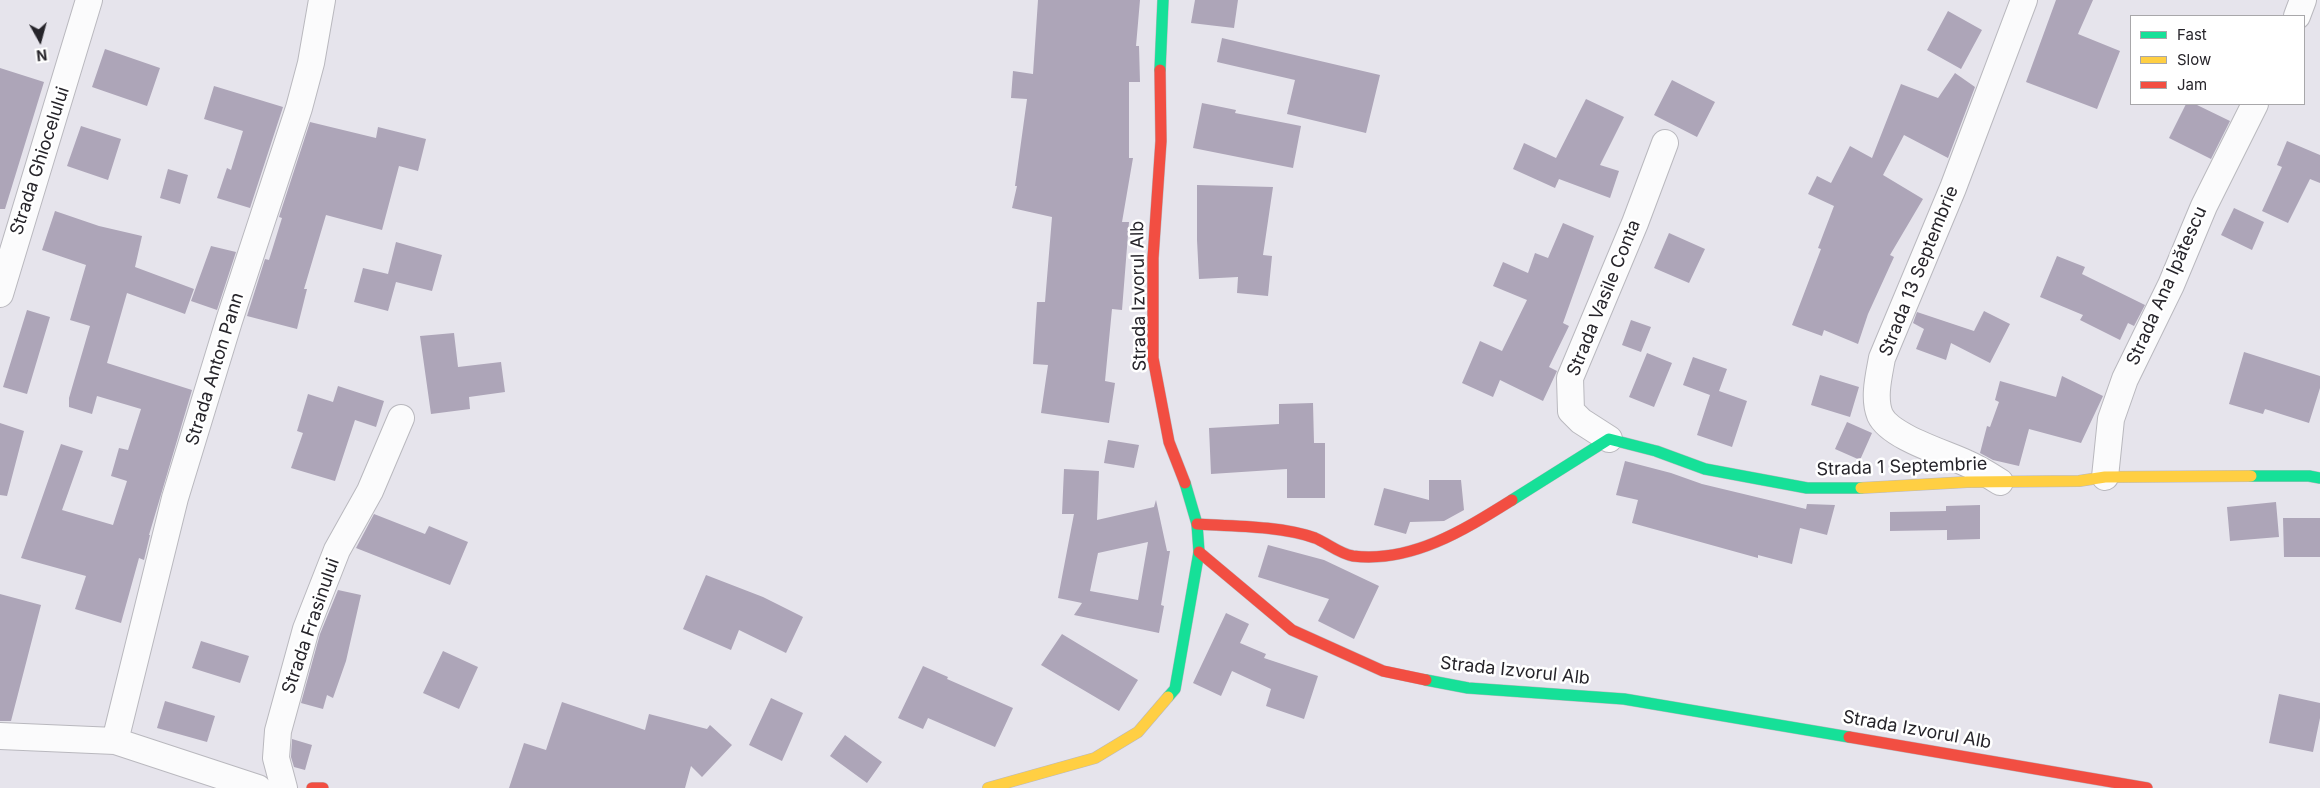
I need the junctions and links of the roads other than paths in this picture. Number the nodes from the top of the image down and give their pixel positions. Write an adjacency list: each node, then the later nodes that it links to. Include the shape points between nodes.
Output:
1 (89, 0): 9 (street, Strada Ghiocelului)
2 (322, 0): 18 (street, Strada Anton Pann, via 299,108 175,498)
3 (1163, 0): 15 (street, Strada Izvorul Alb, via 1161,141 1153,258 1153,358 1169,442)
4 (2024, 0): 14 (street, Strada 13 Septembrie, via 1953,188 1882,358 1878,391 1880,416 1905,437 1967,463)
5 (2302, 0): 6 (street)
6 (2296, 15)
7 (2254, 105): 12 (street, Strada Ana Ipătescu, via 2125,379 2111,419)
8 (1665, 143): 11 (street, Strada Vasile Conta, via 1570,378 1572,411 1581,421)
9 (0, 294)
10 (402, 418): 20 (street, Strada Frasinului, via 370,491 336,550 306,629 278,731 276,758)
11 (1609, 439): 14 (street, Strada 1 Septembrie, via 1706,469 1807,488); 15 (street, via 1493,512 1432,545 1397,556 1351,556 1314,538 1262,528)
12 (2105, 477): 13 (street, Strada 1 Septembrie); 14 (street, Strada 1 Septembrie)
13 (2320, 478)
14 (2000, 482)
15 (1197, 524): 16 (street, Strada Izvorul Alb)
16 (1199, 552): 23 (street, via 1175,689 1138,732 1095,758); 24 (street, Strada Izvorul Alb, via 1292,630 1383,671 1468,688 1624,699)
17 (0, 736): 18 (street)
18 (115, 741): 19 (street)
19 (258, 788)
20 (284, 788)
21 (312, 788): 22 (street)
22 (323, 788)
23 (988, 788)
24 (2147, 788)

